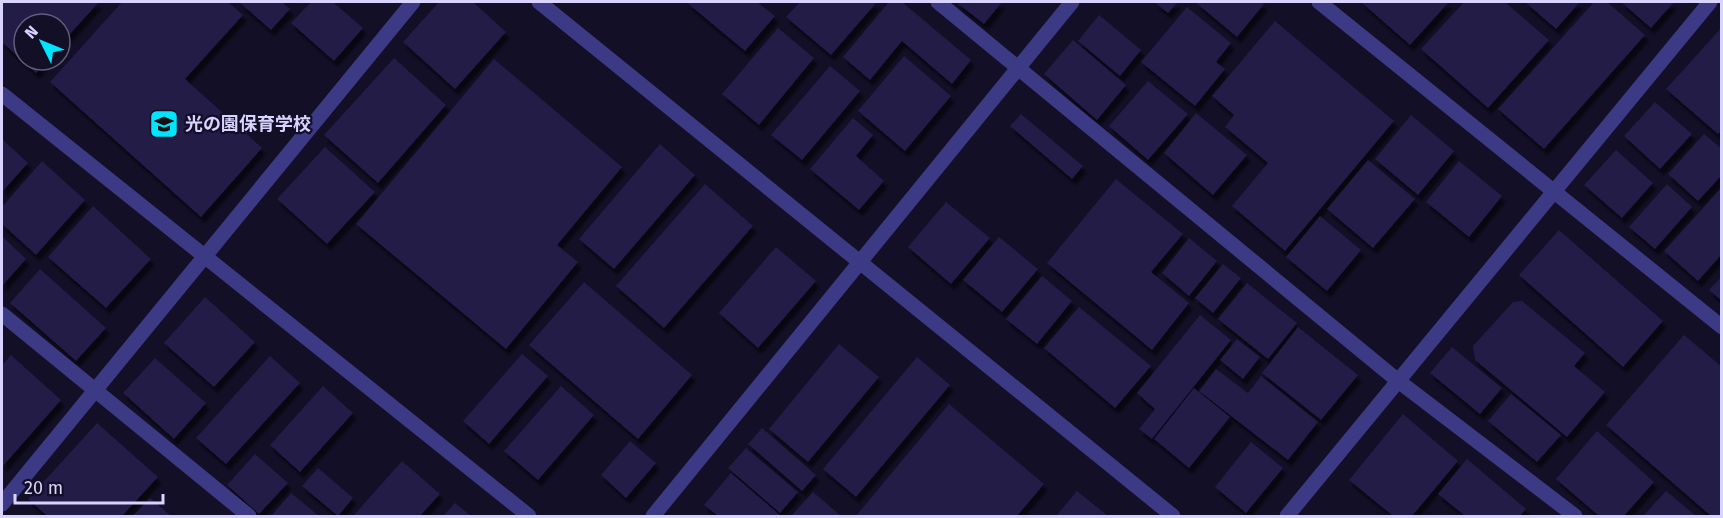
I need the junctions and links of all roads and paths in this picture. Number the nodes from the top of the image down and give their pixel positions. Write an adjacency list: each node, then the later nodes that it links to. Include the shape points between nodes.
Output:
1 (413, 2): 10 (street)
2 (539, 2): 11 (street)
3 (938, 2): 7 (street)
4 (1071, 2): 7 (street)
5 (1319, 2): 9 (street)
6 (1710, 2): 9 (street)
7 (1018, 66): 11 (street); 14 (street)
8 (2, 94): 10 (street)
9 (1554, 191): 13 (street); 14 (street)
10 (204, 256): 15 (street); 18 (street)
11 (861, 263): 19 (street); 20 (street)
12 (2, 314): 15 (street)
13 (1722, 327)
14 (1397, 380): 21 (street); 22 (street)
15 (94, 389): 16 (street); 17 (street)
16 (2, 504)
17 (249, 516)
18 (529, 516)
19 (653, 516)
20 (1173, 516)
21 (1287, 516)
22 (1575, 516)

